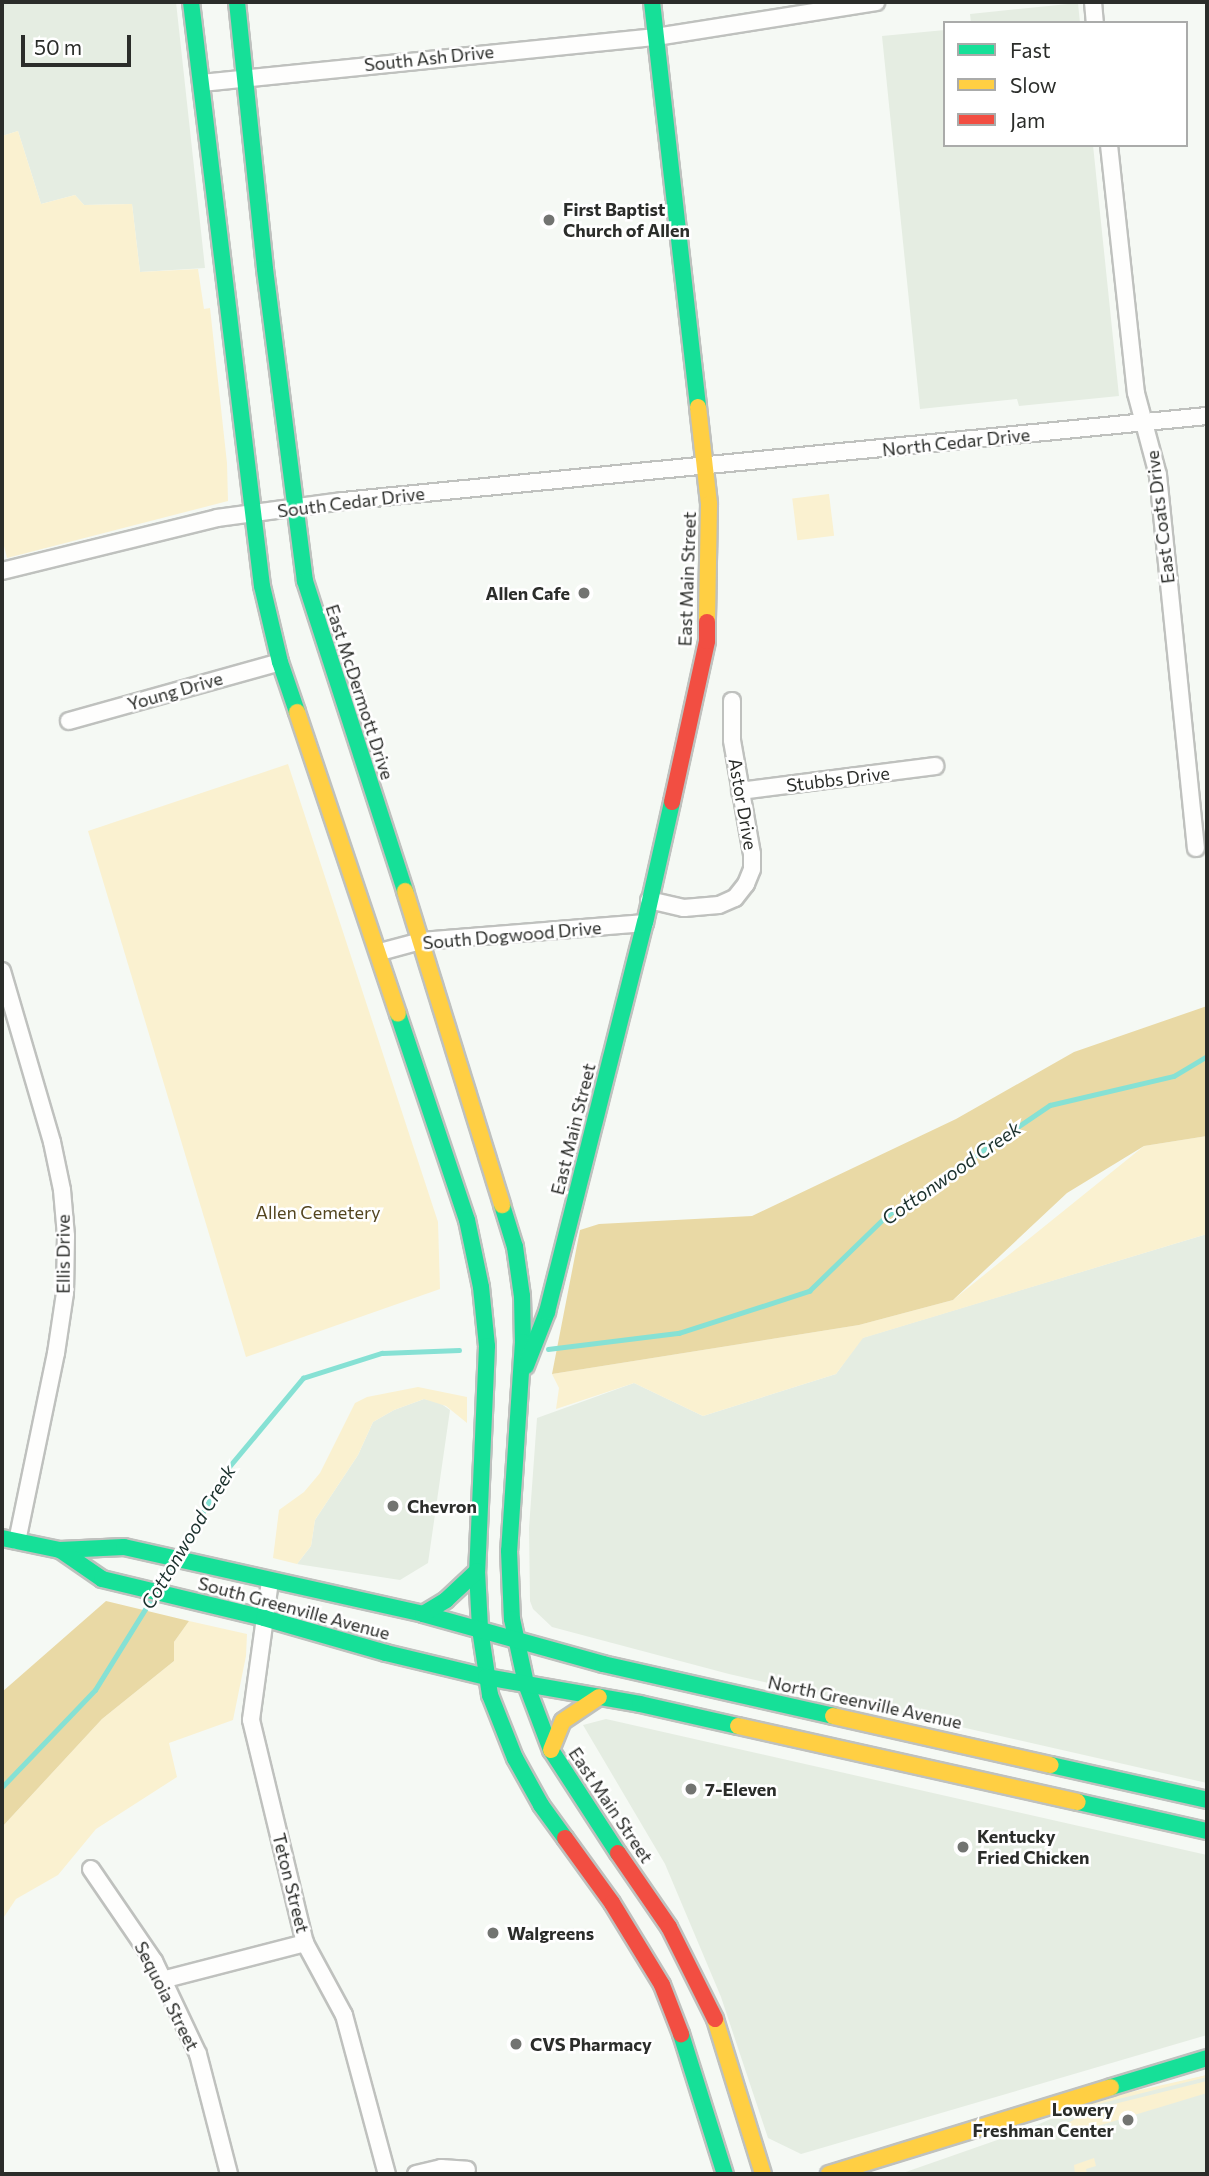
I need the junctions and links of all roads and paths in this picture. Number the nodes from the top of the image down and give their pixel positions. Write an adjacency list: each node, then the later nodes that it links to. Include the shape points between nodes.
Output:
1 (191, 2): 9 (main road)
2 (237, 2): 8 (main road, East McDermott Drive)
3 (652, 2): 7 (main road, East Main Street)
4 (876, 2): 7 (street, South Ash Drive)
5 (1093, 2): 6 (street)
6 (1096, 21)
7 (656, 37): 8 (street, South Ash Drive); 13 (main road, East Main Street)
8 (244, 78): 9 (street, South Ash Drive); 14 (main road, East McDermott Drive)
9 (202, 83): 15 (main road)
10 (1109, 147): 12 (street, East Coats Drive, via 1136,393)
11 (1207, 416): 12 (street, North Cedar Drive)
12 (1145, 422): 13 (street, North Cedar Drive); 22 (street, East Coats Drive, via 1158,475)
13 (705, 465): 14 (street, South Cedar Drive); 23 (main road, East Main Street, via 710,555 707,640)
14 (293, 508): 15 (street, South Cedar Drive); 25 (main road, East McDermott Drive, via 309,593)
15 (252, 514): 16 (street, South Cedar Drive, via 167,530); 17 (main road, via 262,586)
16 (2, 572)
17 (280, 662): 19 (street, Young Drive); 26 (main road)
18 (732, 701): 21 (street, Astor Drive)
19 (69, 721)
20 (935, 766): 21 (street, Stubbs Drive)
21 (740, 791): 23 (street, Astor Drive, via 752,869 735,898 719,905 684,908)
22 (1196, 848)
23 (649, 900): 24 (main road, East Main Street)
24 (645, 923): 25 (street, South Dogwood Drive); 28 (main road, East Main Street, via 547,1312)
25 (421, 941): 26 (street, South Dogwood Drive); 28 (main road, East McDermott Drive, via 515,1247 522,1296)
26 (380, 952): 31 (main road, via 467,1220 481,1287 487,1346)
27 (2, 971): 29 (street, Ellis Drive, via 52,1142 66,1236 65,1293 56,1353)
28 (520, 1376): 36 (main road, East Main Street, via 509,1551)
29 (9, 1539): 30 (main road, South Greenville Avenue)
30 (60, 1550): 32 (main road, South Greenville Avenue, via 124,1547); 34 (main road, South Greenville Avenue, via 102,1579)
31 (477, 1571): 33 (main road); 35 (main road)
32 (270, 1581): 33 (main road, South Greenville Avenue); 34 (street, Teton Street)
33 (423, 1614): 35 (main road, South Greenville Avenue)
34 (264, 1618): 37 (main road, South Greenville Avenue); 44 (street, Teton Street, via 251,1720)
35 (480, 1629): 36 (main road, South Greenville Avenue); 37 (main road)
36 (516, 1639): 38 (main road, East Main Street); 41 (main road, North Greenville Avenue, via 603,1664)
37 (486, 1677): 38 (main road, South Greenville Avenue); 46 (main road, via 515,1758 541,1805)
38 (526, 1684): 39 (main road); 40 (main road, East Main Street)
39 (598, 1697): 40 (main road, via 563,1721); 42 (main road)
40 (551, 1749): 45 (main road, East Main Street)
41 (1207, 1800)
42 (1207, 1831)
43 (91, 1869): 47 (street, Sequoia Street)
44 (305, 1943): 47 (street); 51 (street, Teton Street, via 344,2015)
45 (681, 1948): 46 (main road); 54 (main road, East Main Street, via 712,2011)
46 (652, 1965): 53 (main road, via 673,2010)
47 (162, 1980): 50 (street, Sequoia Street, via 198,2054)
48 (1207, 2058): 55 (main road)
49 (467, 2170): 52 (street, via 441,2168)
50 (229, 2174)
51 (387, 2174)
52 (416, 2174)
53 (725, 2174)
54 (763, 2174)
55 (829, 2174)

